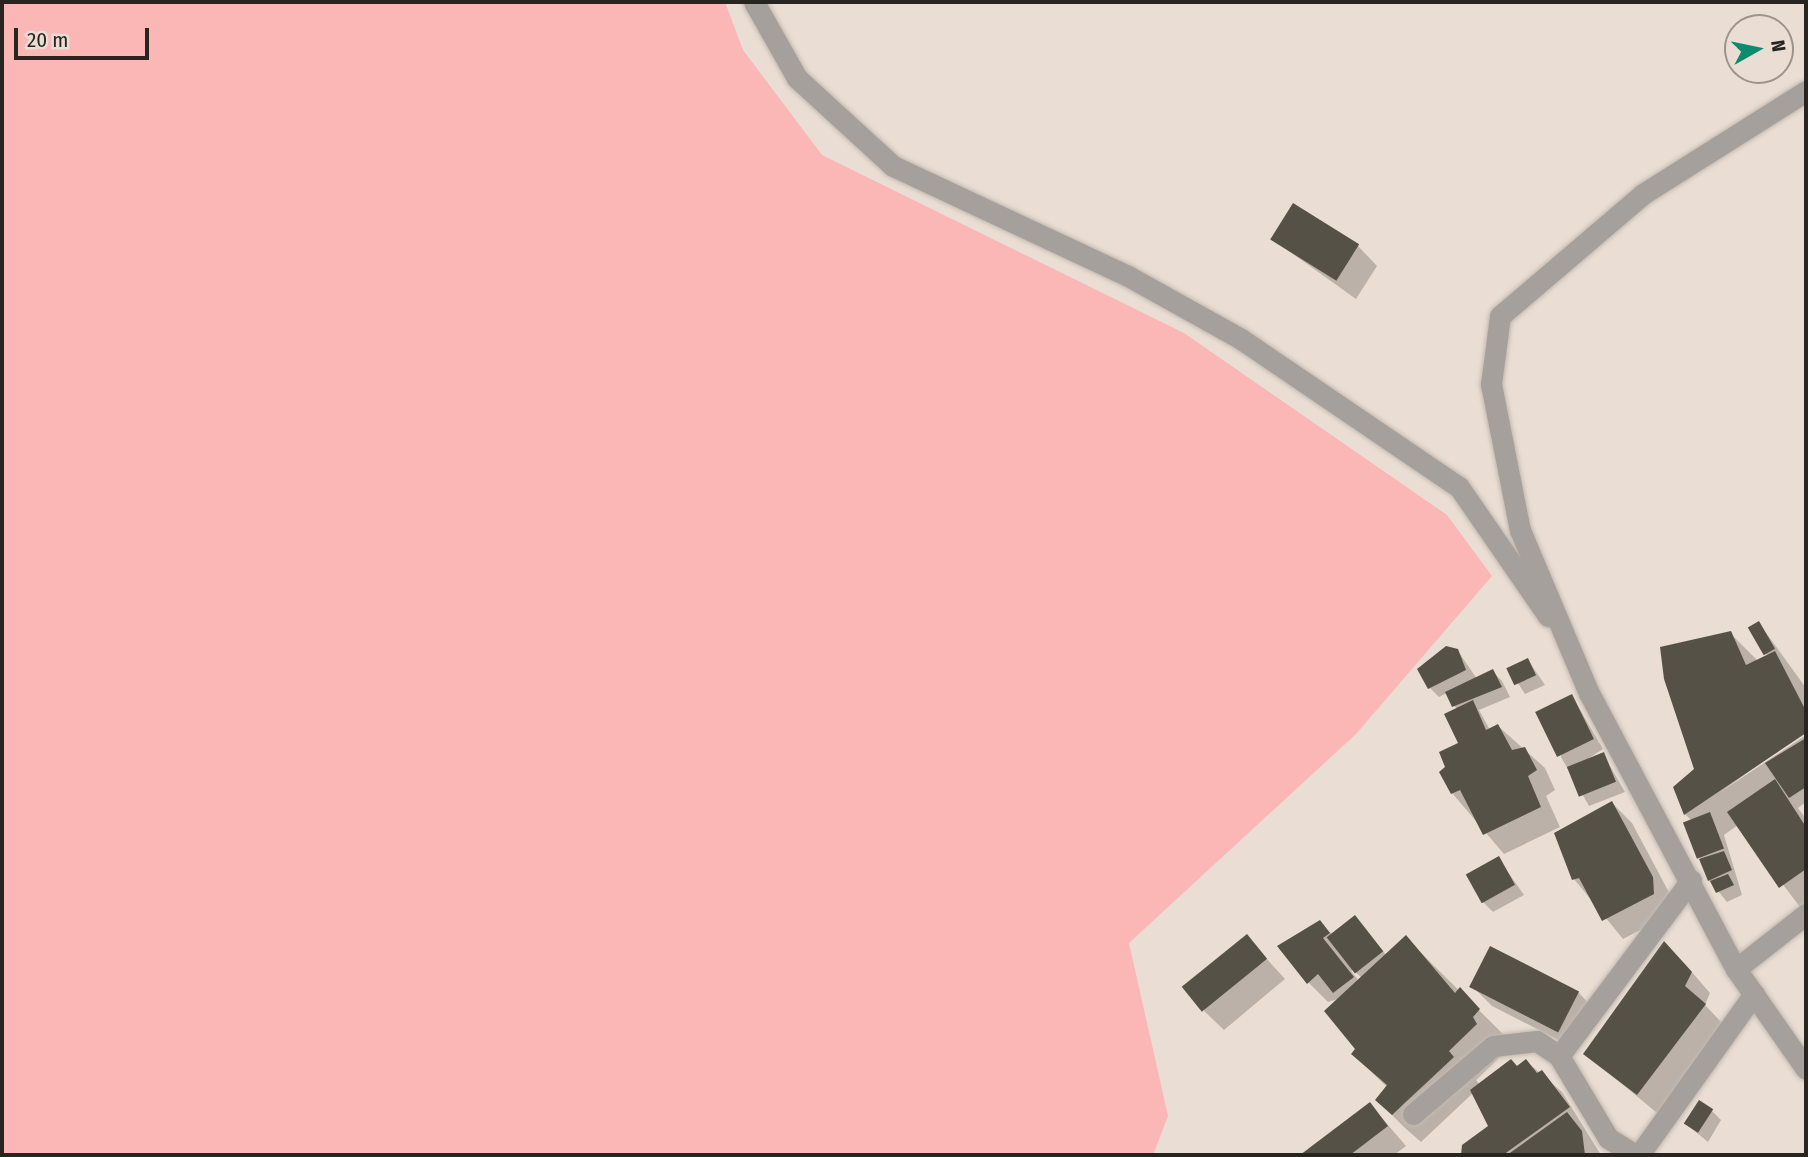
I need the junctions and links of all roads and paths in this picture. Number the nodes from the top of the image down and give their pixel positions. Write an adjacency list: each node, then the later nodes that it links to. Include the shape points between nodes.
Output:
1 (754, 2): 3 (street, via 797,78 892,166 1128,276 1241,339 1459,487)
2 (1806, 91): 3 (street, via 1643,194 1500,316 1491,384 1520,530)
3 (1569, 644): 4 (street)
4 (1691, 880): 6 (street); 8 (street)
5 (1806, 914): 6 (street)
6 (1736, 969): 7 (street)
7 (1754, 994): 9 (street); 11 (street)
8 (1559, 1056): 10 (street, via 1537,1041 1493,1046); 11 (street, via 1608,1138)
9 (1806, 1069)
10 (1413, 1114)
11 (1637, 1155)

